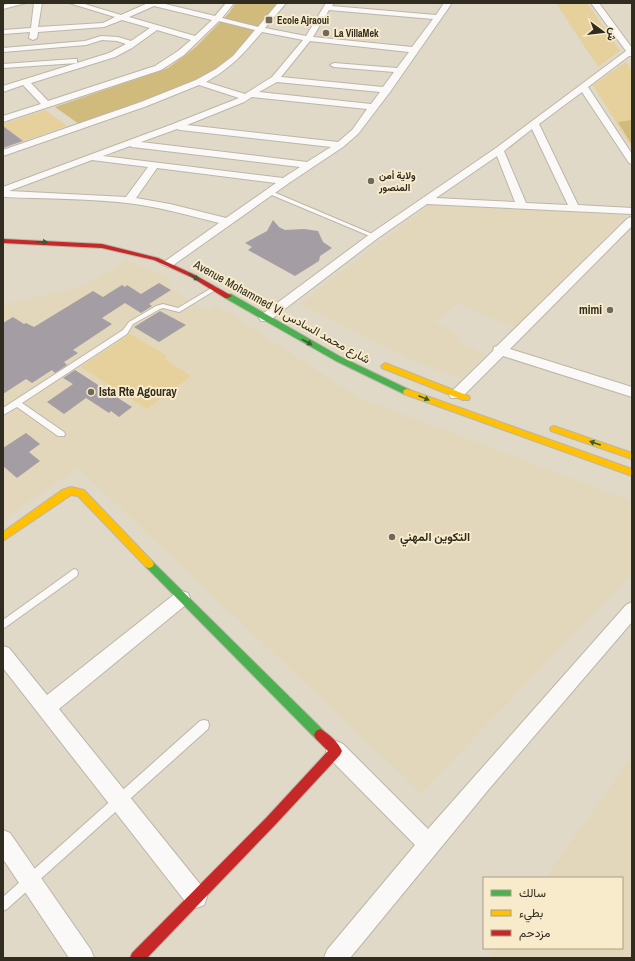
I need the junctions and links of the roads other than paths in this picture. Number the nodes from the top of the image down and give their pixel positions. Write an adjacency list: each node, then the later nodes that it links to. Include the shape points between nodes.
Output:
1 (22, 3): 10 (street)
2 (38, 3): 15 (street)
3 (73, 3): 11 (street)
4 (153, 3): 11 (street); 13 (street)
5 (282, 3): 16 (street)
6 (448, 3): 12 (street)
7 (595, 3): 24 (street)
8 (228, 4): 13 (street)
9 (329, 5): 12 (street); 19 (street)
10 (3, 7)
11 (123, 17): 14 (street); 15 (street, via 104,25)
12 (438, 17): 23 (street)
13 (216, 20): 16 (street); 18 (street)
14 (156, 27): 18 (street); 20 (street)
15 (34, 30): 17 (street); 21 (street)
16 (260, 30): 19 (street); 32 (street, via 236,58)
17 (3, 32)
18 (197, 38): 38 (street, via 181,53 158,68)
19 (308, 39): 25 (street); 30 (street)
20 (132, 44): 21 (street, via 118,39 101,38 86,43); 26 (street)
21 (32, 48): 22 (street); 27 (street)
22 (3, 50)
23 (414, 50): 25 (street); 29 (street)
24 (631, 52): 34 (street)
25 (340, 54): 29 (street); 33 (street, via 342,72)
26 (104, 58): 27 (street); 31 (street)
27 (26, 64): 28 (street)
28 (3, 66)
29 (398, 70): 36 (street)
30 (274, 79): 33 (street); 37 (street)
31 (25, 82): 35 (street); 38 (street)
32 (199, 82): 37 (street); 46 (street)
33 (338, 85): 36 (street)
34 (583, 87): 41 (street); 48 (street)
35 (3, 89)
36 (387, 90): 39 (street)
37 (248, 96): 39 (street); 42 (street)
38 (47, 105): 40 (street)
39 (374, 107): 44 (street, via 355,132)
40 (3, 119)
41 (534, 122): 45 (street); 59 (street)
42 (176, 126): 43 (street); 44 (street)
43 (129, 144): 47 (street); 50 (street)
44 (340, 144): 50 (street)
45 (499, 150): 57 (street); 58 (street)
46 (3, 153)
47 (92, 158): 49 (street); 52 (street)
48 (632, 161)
49 (155, 164): 51 (street); 56 (street)
50 (308, 165): 51 (street)
51 (285, 181): 53 (street)
52 (3, 190)
53 (269, 192): 62 (street); 66 (lane)
54 (3, 194): 56 (street)
55 (632, 199): 60 (street)
56 (129, 200): 62 (street)
57 (426, 201): 58 (street); 66 (street)
58 (522, 206): 59 (street)
59 (575, 208): 60 (street)
60 (620, 210): 61 (street)
61 (631, 220): 77 (street)
62 (228, 222): 70 (street)
63 (3, 232): 64 (main road)
64 (46, 234)
65 (82, 235): 67 (main road)
66 (374, 236): 75 (street)
67 (111, 238)
68 (3, 241): 72 (main road, Avenue Mohammed VI شارع محمد السادس, one-way to 72, via 102,246 139,254)
69 (166, 252): 70 (main road, Avenue Mohammed VI شارع محمد السادس)
70 (178, 256): 71 (main road, Avenue Mohammed VI شارع محمد السادس); 72 (street)
71 (190, 261)
72 (168, 264): 73 (main road, Avenue Mohammed VI شارع محمد السادس, one-way to 73)
73 (215, 288): 76 (main road, Avenue Mohammed VI شارع محمد السادس); 82 (lane, via 179,310 158,307 131,323 125,332)
74 (265, 303): 75 (main road, Avenue Mohammed VI شارع محمد السادس)
75 (280, 312): 76 (street)
76 (265, 318): 87 (main road, Avenue Mohammed VI شارع محمد السادس, one-way to 87, via 349,365 424,399)
77 (499, 350): 79 (street); 80 (street)
78 (379, 363): 80 (main road, Avenue Mohammed VI شارع محمد السادس)
79 (632, 392)
80 (456, 395): 81 (main road, Avenue Mohammed VI شارع محمد السادس)
81 (477, 402)
82 (17, 403): 83 (lane); 85 (lane)
83 (3, 412)
84 (543, 425): 86 (main road, one-way to 84)
85 (61, 434)
86 (632, 456)
87 (632, 473)
88 (3, 538): 90 (main road, via 65,493 81,493)
89 (74, 573): 92 (lane)
90 (182, 598): 94 (street); 96 (main road)
91 (632, 610): 99 (street, via 519,736)
92 (3, 625)
93 (3, 654): 94 (street)
94 (46, 708): 97 (street)
95 (204, 725): 97 (lane)
96 (336, 751): 99 (street); 101 (main road)
97 (120, 800): 100 (lane); 101 (street)
98 (3, 840): 100 (street)
99 (428, 844): 105 (street)
100 (30, 880): 102 (lane); 103 (street)
101 (196, 897): 104 (main road)
102 (3, 905)
103 (83, 958)
104 (137, 958)
105 (335, 958)

